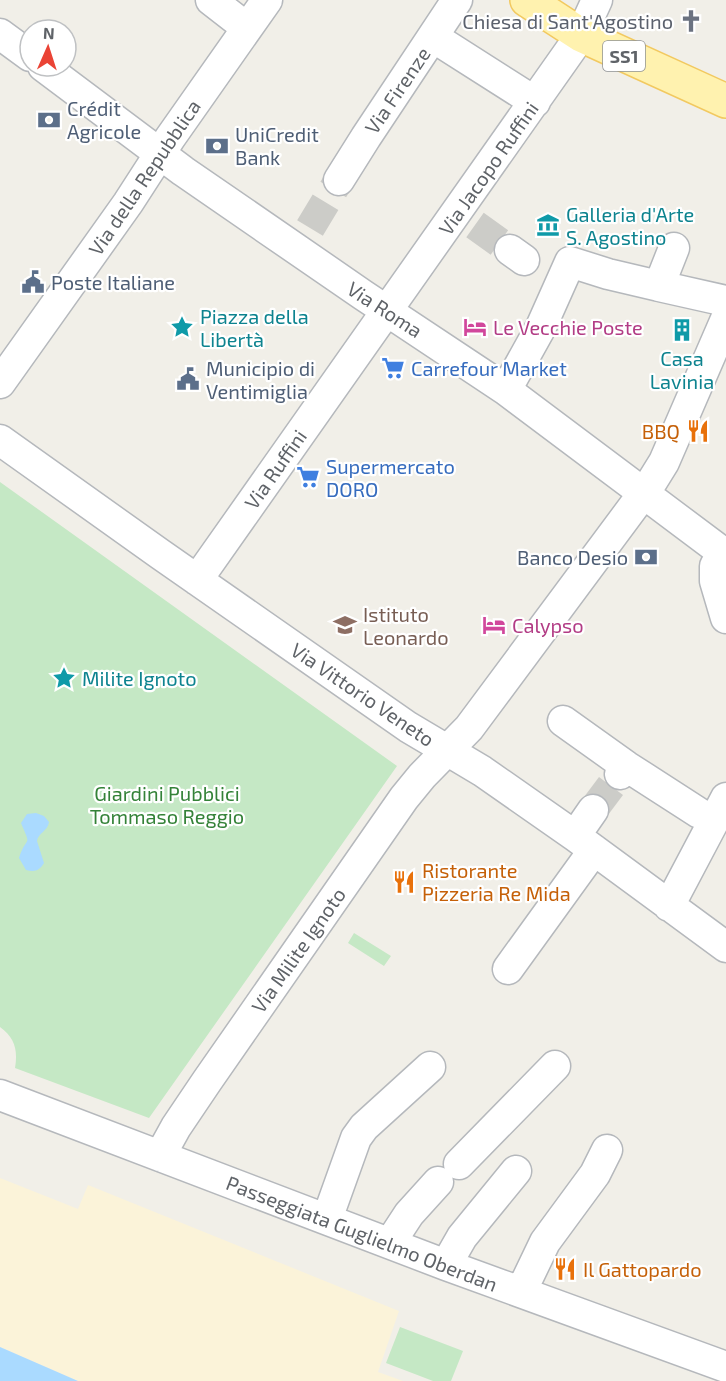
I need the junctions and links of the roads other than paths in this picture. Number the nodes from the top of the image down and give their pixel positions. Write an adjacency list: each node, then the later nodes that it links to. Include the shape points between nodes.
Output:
1 (211, 0): 6 (street)
2 (267, 0): 6 (street, Via della Repubblica)
3 (457, 0): 9 (street, Via Firenze)
4 (527, 0): 8 (main road, SS1)
5 (597, 0): 8 (street, Via Jacopo Ruffini)
6 (247, 28): 14 (street, Via della Repubblica)
7 (0, 34): 10 (street)
8 (581, 35): 12 (main road, SS1); 13 (street, Via Jacopo Ruffini)
9 (433, 37): 13 (street); 15 (street, Via Firenze)
10 (18, 47)
11 (59, 78): 14 (street, Via Roma)
12 (726, 100)
13 (535, 102): 19 (street, Via Jacopo Ruffini, via 466,218)
14 (160, 154): 19 (street, Via Roma, via 304,239); 21 (street, Via della Repubblica)
15 (339, 180)
16 (674, 248): 17 (street)
17 (659, 286): 18 (street); 22 (street, via 570,262 542,327)
18 (726, 301)
19 (392, 306): 22 (street, Via Roma); 26 (street, Via Ruffini)
20 (726, 319): 24 (street, Via Milite Ignoto, via 664,462)
21 (0, 383)
22 (506, 390): 24 (street, Via Roma)
23 (0, 440): 26 (street, Via Vittorio Veneto)
24 (642, 494): 25 (street, Via Roma); 29 (street, Via Milite Ignoto, via 469,728)
25 (725, 554): 27 (street, via 714,566)
26 (197, 580): 29 (street, Via Vittorio Veneto)
27 (726, 618)
28 (563, 721): 32 (street, via 623,770)
29 (447, 751): 33 (street, Via Vittorio Veneto); 41 (street, Via Milite Ignoto, via 404,798 207,1081)
30 (726, 798): 34 (street)
31 (593, 810): 33 (street)
32 (699, 813)
33 (585, 843): 34 (street, Via Vittorio Veneto); 36 (street)
34 (669, 906): 35 (street, Via Vittorio Veneto)
35 (726, 947)
36 (508, 969)
37 (555, 1066): 44 (street, via 409,1214)
38 (430, 1067): 43 (street, via 356,1138)
39 (0, 1095): 41 (street, Passeggiata Guglielmo Oberdan)
40 (607, 1150): 46 (street, via 595,1174 545,1242)
41 (160, 1156): 43 (street, Passeggiata Guglielmo Oberdan)
42 (516, 1171): 45 (street, via 462,1237)
43 (327, 1219): 44 (street, Passeggiata Guglielmo Oberdan)
44 (390, 1243): 45 (street, Passeggiata Guglielmo Oberdan)
45 (446, 1265): 46 (street, Passeggiata Guglielmo Oberdan)
46 (521, 1292): 47 (street, Passeggiata Guglielmo Oberdan)
47 (726, 1367)

